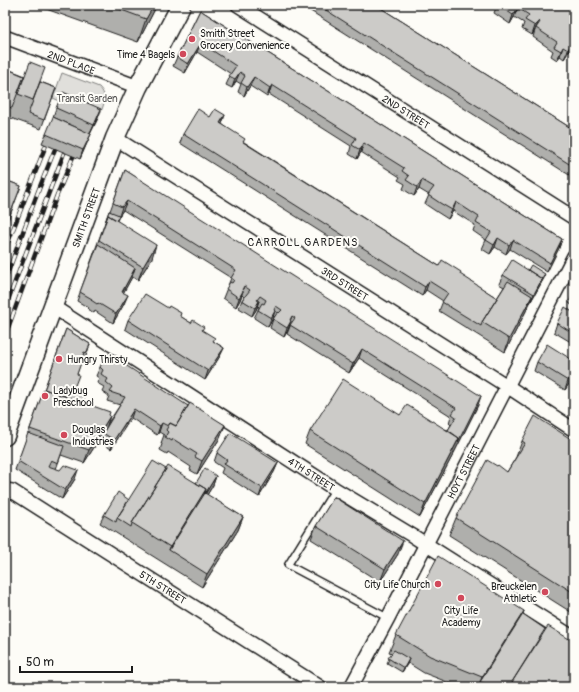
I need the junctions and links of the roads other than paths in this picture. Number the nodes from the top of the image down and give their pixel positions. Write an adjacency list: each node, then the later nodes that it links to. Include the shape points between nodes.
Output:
1 (181, 5): 4 (street, SMITH STREET)
2 (238, 5): 6 (street, 2ND STREET)
3 (5, 37): 4 (street, 2ND PLACE)
4 (138, 87): 5 (street, SMITH STREET)
5 (115, 138): 8 (street, SMITH STREET); 9 (street, 3RD STREET)
6 (574, 218)
7 (574, 256): 9 (street, HOYT STREET)
8 (52, 306): 11 (street, SMITH STREET); 12 (street, 4TH STREET)
9 (507, 386): 10 (street, 3RD STREET); 14 (street, HOYT STREET)
10 (574, 430)
11 (5, 436)
12 (335, 489): 14 (street, 4TH STREET); 15 (lane, via 288,565)
13 (5, 490): 17 (street, 5TH STREET, via 12,491)
14 (425, 544): 15 (street, HOYT STREET); 16 (street, 4TH STREET)
15 (388, 618): 18 (street, HOYT STREET)
16 (574, 638)
17 (320, 687)
18 (351, 687)

